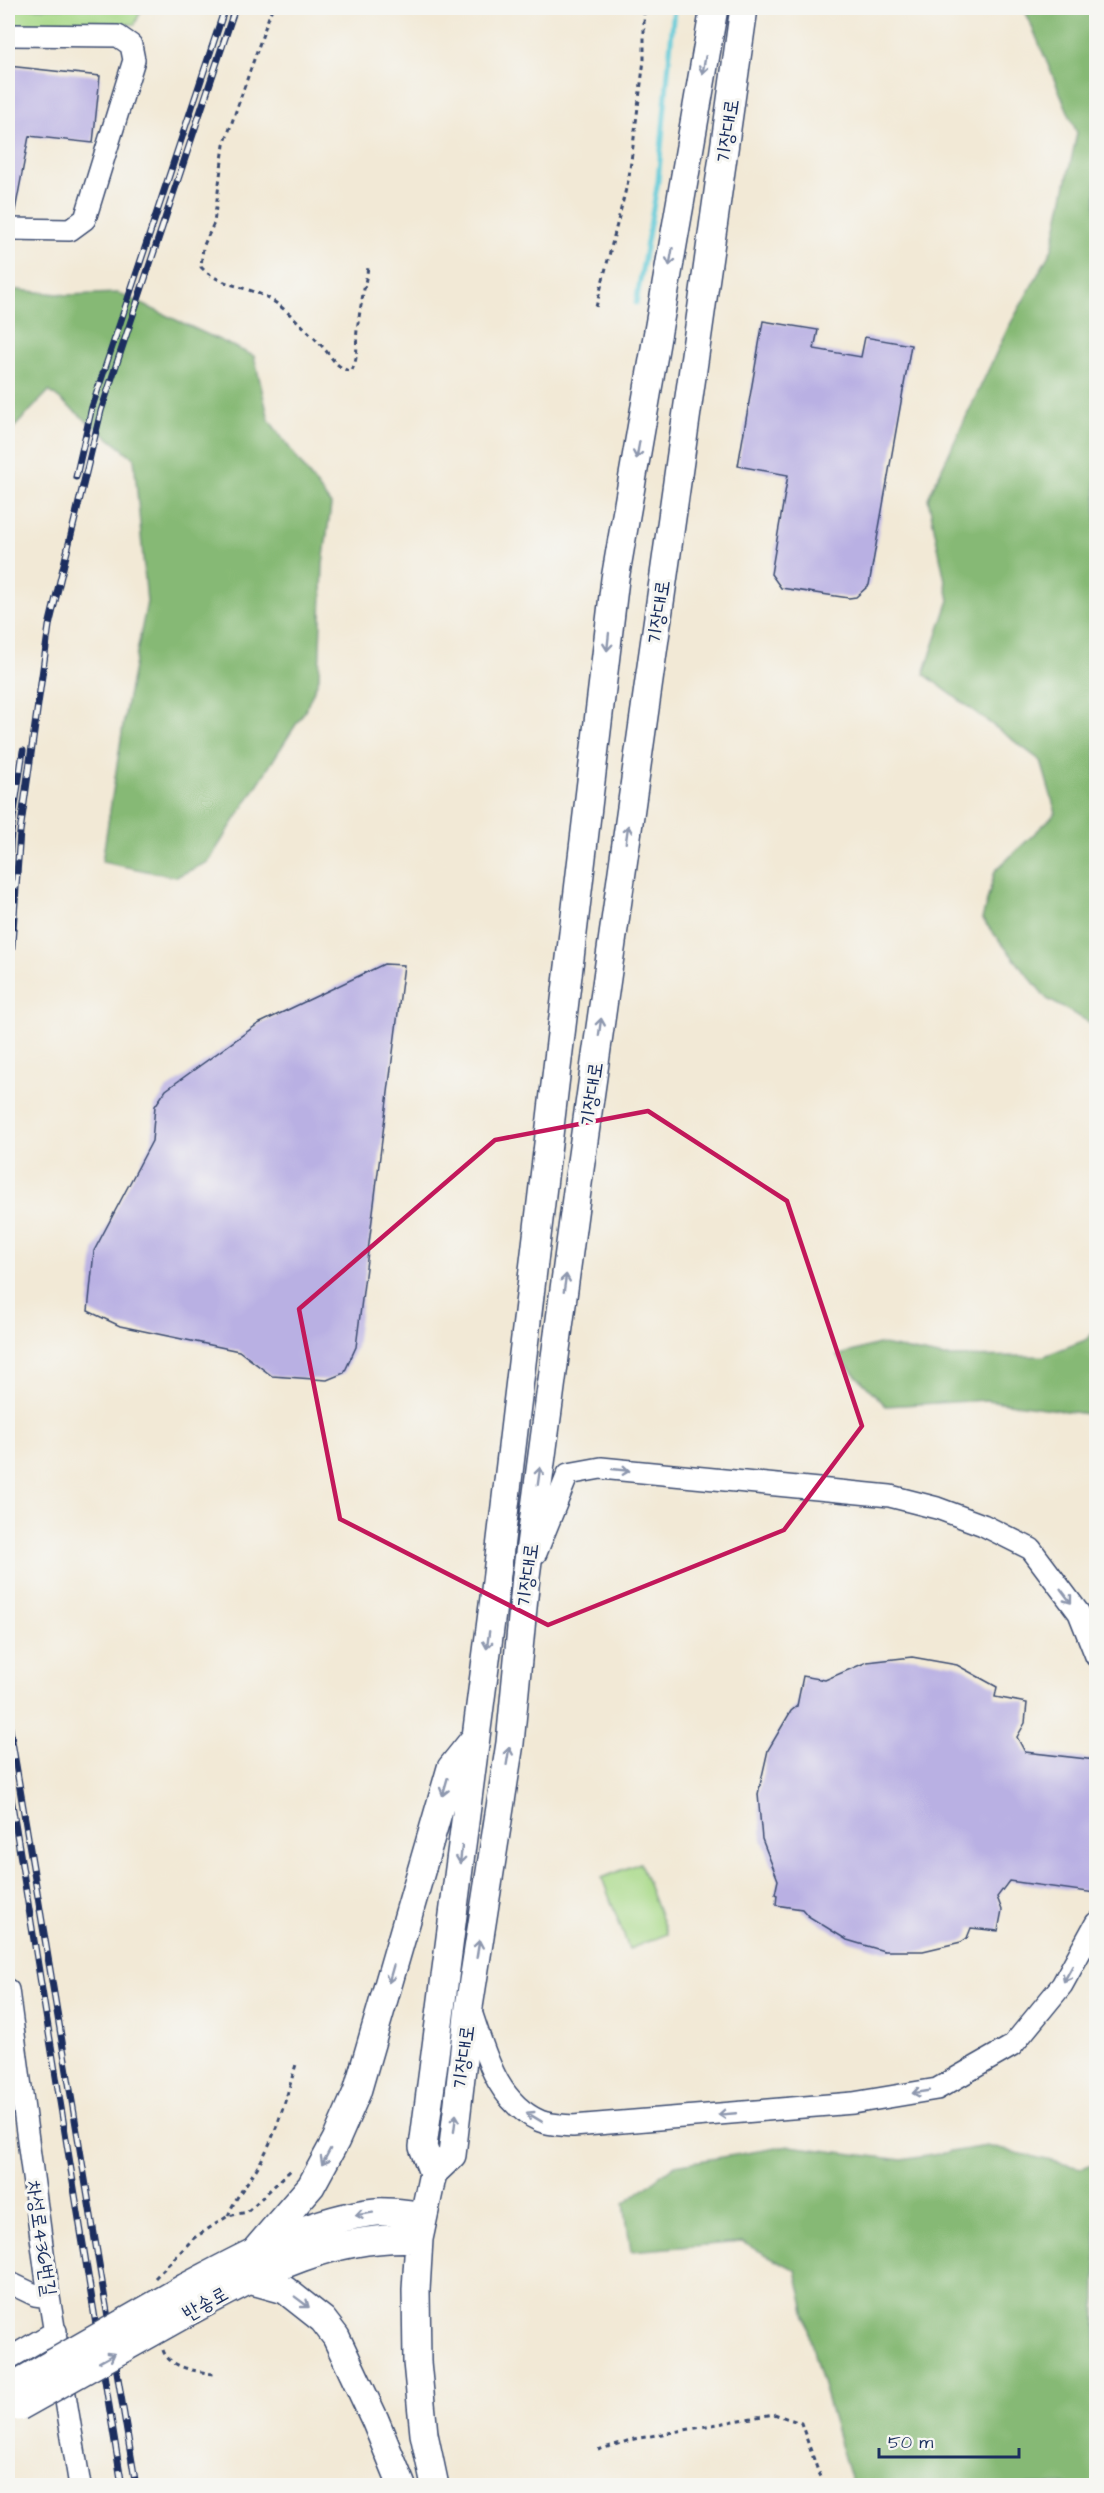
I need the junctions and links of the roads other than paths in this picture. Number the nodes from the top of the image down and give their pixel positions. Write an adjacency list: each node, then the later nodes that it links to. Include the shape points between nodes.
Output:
1 (714, 8): 7 (main road, 기장대로, one-way to 7, via 615,579)
2 (744, 8): 5 (main road, 기장대로, one-way to 2)
3 (8, 35): 4 (street, via 118,36 131,45 134,60 85,219 70,231)
4 (8, 229)
5 (526, 1576): 6 (street, one-way to 6, via 568,1474 601,1468 890,1496 937,1508 1031,1549 1079,1613); 10 (main road, 기장대로, one-way to 5, via 510,1743)
6 (1096, 1656)
7 (475, 1738): 11 (main road, 기장대로, one-way to 11, via 423,2147); 13 (main road, one-way to 13, via 451,1768 357,2092 311,2186)
8 (1096, 1923): 10 (street, one-way to 10, via 1062,1985 1012,2046 937,2089 854,2103 573,2127 541,2122 515,2105 494,2078)
9 (8, 1990): 16 (street, 차성로436번길)
10 (469, 2007): 11 (main road, 기장대로, one-way to 10, via 452,2155)
11 (433, 2174): 12 (main road, 기장대로)
12 (421, 2227): 13 (main road, 반송로, one-way to 13, via 378,2212 306,2230); 14 (main road, 반송로, via 309,2254); 22 (main road, 기장대로, via 416,2290 417,2362 424,2434)
13 (253, 2253): 17 (main road, 반송로)
14 (249, 2280): 17 (main road, 반송로); 21 (main road, one-way to 21, via 285,2290 323,2320 336,2337)
15 (8, 2282): 16 (street)
16 (49, 2297): 18 (street, 차성로436번길)
17 (189, 2299): 19 (main road, bridge)
18 (56, 2331): 19 (street); 20 (street, 차성로436번길)
19 (12, 2390)
20 (80, 2486)
21 (402, 2486)
22 (435, 2486)

